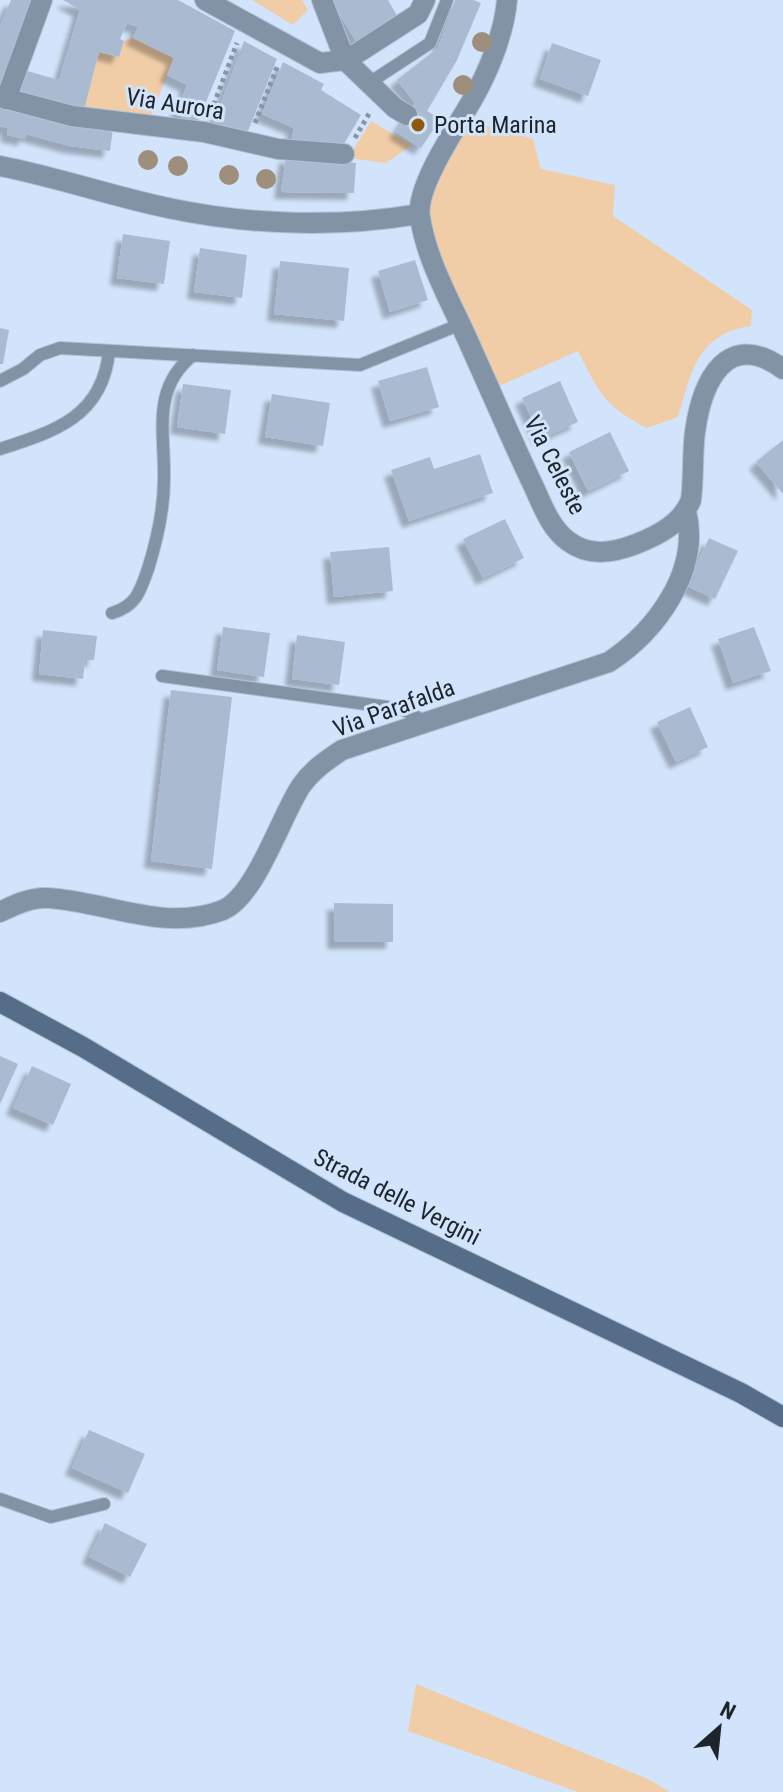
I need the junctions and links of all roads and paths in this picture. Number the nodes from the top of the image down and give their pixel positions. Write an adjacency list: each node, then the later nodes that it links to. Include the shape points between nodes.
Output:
1 (42, 0): 11 (street)
2 (205, 0): 7 (street)
3 (322, 0): 9 (street)
4 (425, 0): 9 (street, via 418,14)
5 (447, 0): 10 (lane, via 430,43)
6 (507, 0): 17 (street, via 491,60 472,101 439,136)
7 (245, 22): 8 (street); 13 (path)
8 (287, 45): 9 (street, via 320,63); 14 (path)
9 (345, 60): 10 (street)
10 (369, 83): 12 (street)
11 (3, 98): 13 (street, Via Aurora, via 72,116)
12 (407, 115)
13 (204, 132): 14 (street, Via Aurora)
14 (247, 142): 15 (street, Via Aurora)
15 (344, 154)
16 (0, 166): 17 (street, via 215,215 354,222)
17 (419, 214): 18 (street, Via Celeste, via 429,253)
18 (461, 324): 20 (lane, via 360,365); 24 (street, Via Celeste, via 550,520 568,541 594,553 628,547 661,532)
19 (109, 351): 20 (lane); 22 (lane, via 60,348); 23 (lane, via 102,384 83,413)
20 (193, 355): 25 (lane, via 178,367 163,412 165,477 157,542 138,598)
21 (783, 369): 24 (street, via 746,353 721,364 698,413)
22 (0, 381)
23 (0, 449)
24 (686, 511): 27 (street, Via Parafalda, via 687,545 679,580 655,622 627,650 609,662)
25 (112, 613)
26 (162, 676): 27 (lane, via 402,709)
27 (426, 722): 28 (street, Via Parafalda, via 342,750 319,766 300,787 256,873 226,909 194,918 157,917 45,898)
28 (0, 912)
29 (0, 1002): 30 (main road, Strada delle Vergini, via 343,1202)
30 (783, 1417)
31 (0, 1499): 32 (lane, via 51,1517)
32 (104, 1504)

